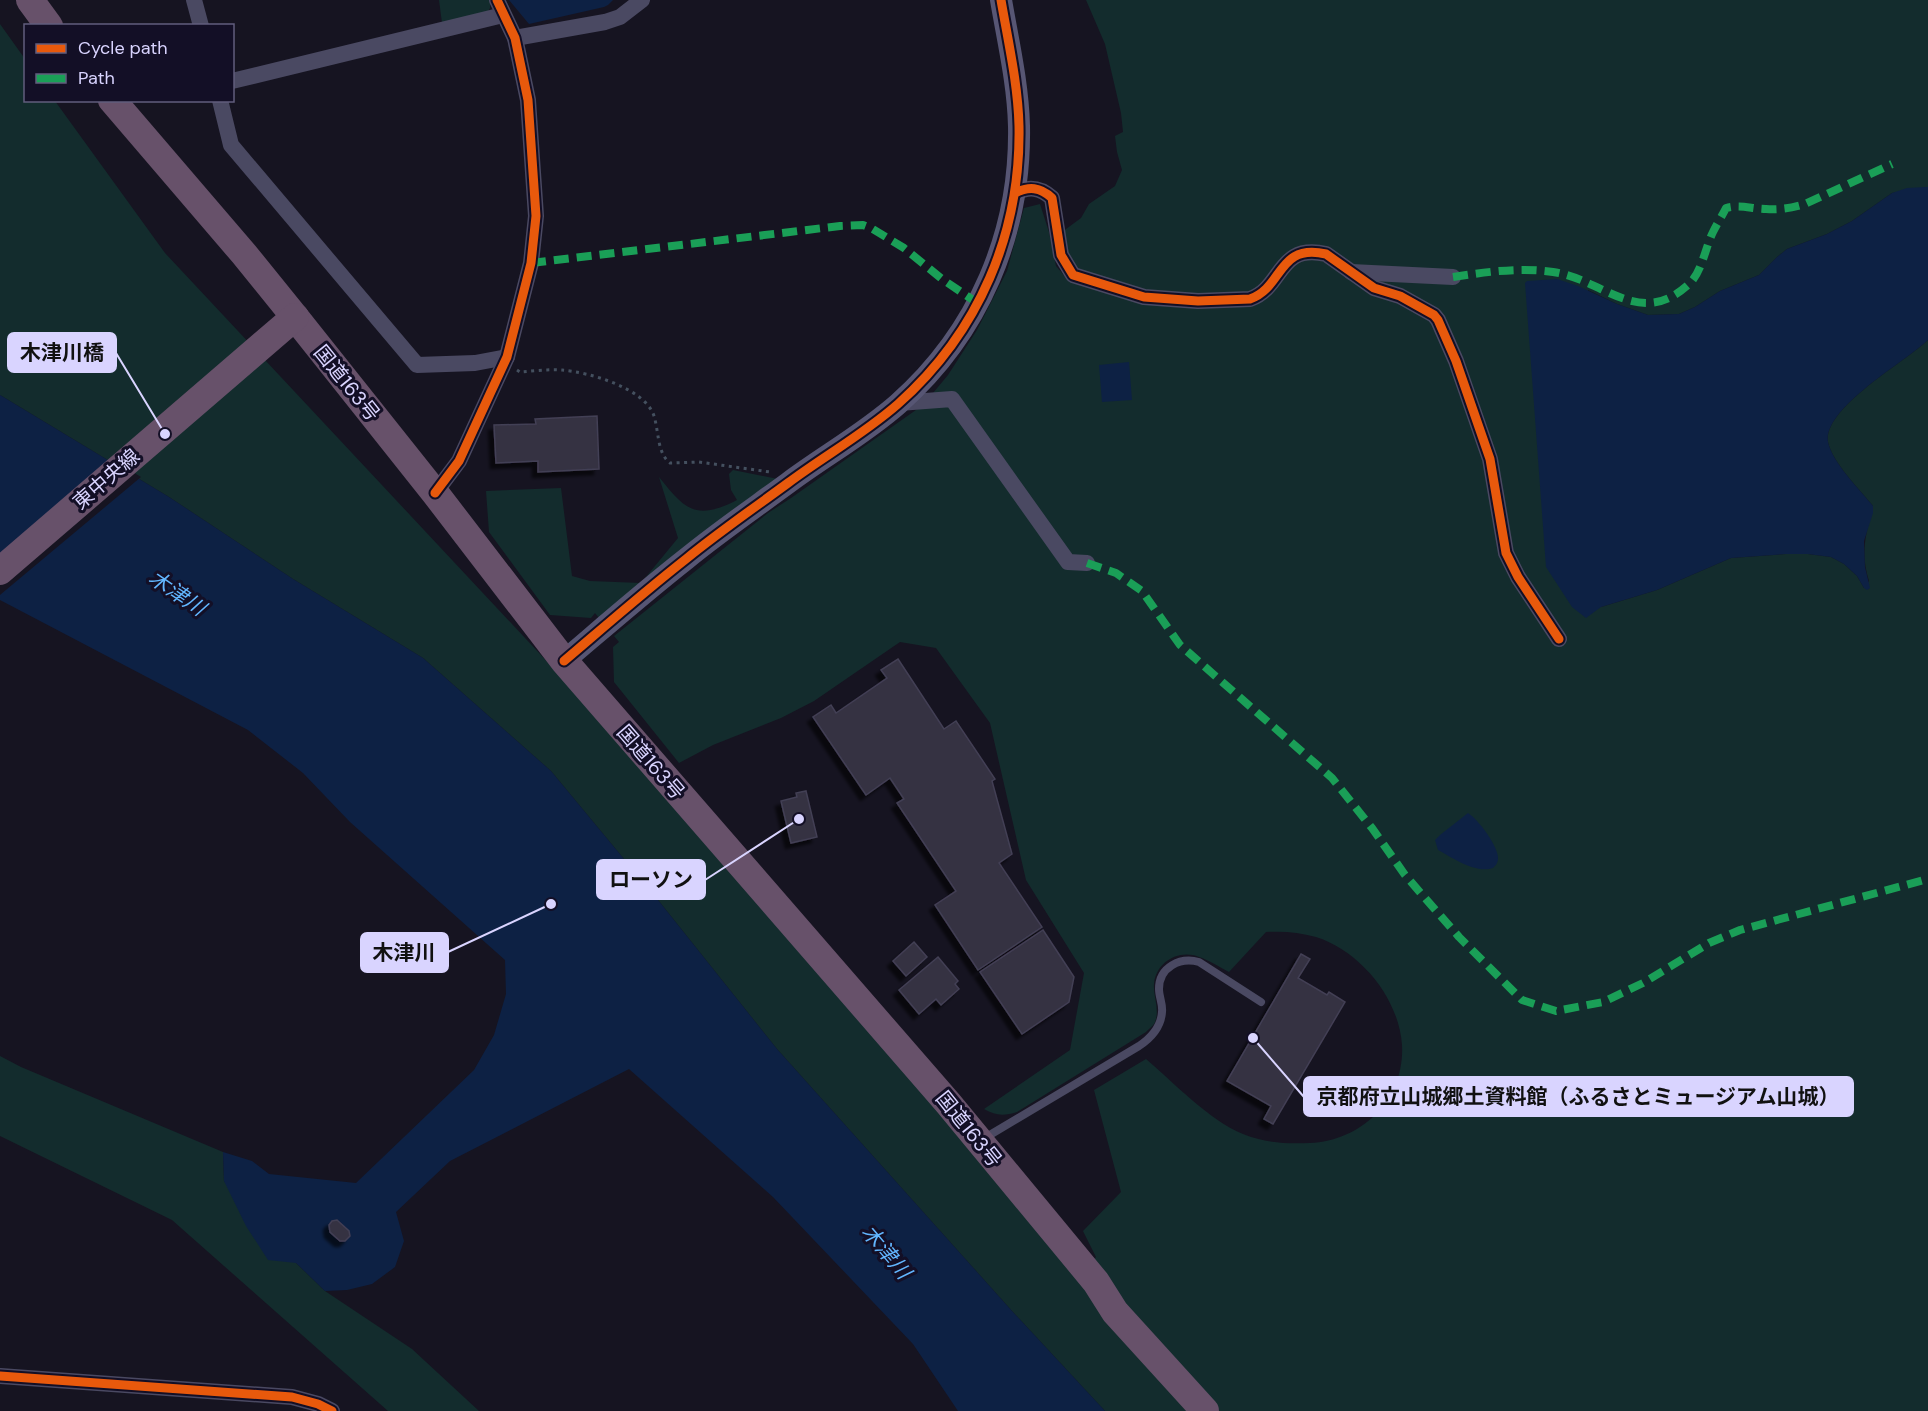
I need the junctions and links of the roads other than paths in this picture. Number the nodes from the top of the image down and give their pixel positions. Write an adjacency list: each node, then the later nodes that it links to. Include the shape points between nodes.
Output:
1 (30, 0): 6 (highway)
2 (194, 0): 7 (street)
3 (642, 0): 8 (street, via 620,17 605,22)
4 (1001, 0): 12 (street, via 1019,124)
5 (500, 8): 8 (street); 9 (street)
6 (48, 24)
7 (200, 24)
8 (514, 38): 16 (street, via 528,100 536,216 531,263)
9 (234, 80)
10 (114, 102): 15 (highway, 国道163号)
11 (220, 102): 16 (street, via 231,145 417,365 475,363)
12 (1015, 193): 13 (street, via 1033,188 1052,198 1061,255 1073,275 1144,297 1250,299 1268,288 1288,261 1309,252 1326,254); 17 (street, via 1007,231 979,304 940,360)
13 (1350, 272): 14 (street); 21 (street, via 1438,320 1490,459 1506,553)
14 (1454, 277)
15 (295, 317): 18 (highway, 国道163号); 20 (highway, 東中央線)
16 (507, 357): 18 (street, via 459,461)
17 (899, 403): 19 (street, via 952,399 1068,562); 22 (street, via 687,558)
18 (435, 493): 22 (highway, 国道163号)
19 (1087, 563)
20 (0, 571)
21 (1559, 639)
22 (564, 661): 24 (highway, 国道163号)
23 (1261, 1002): 24 (lane, via 1199,962 1177,962 1161,978 1162,1013 1150,1038)
24 (979, 1142): 27 (highway, 国道163号, via 1096,1282 1115,1312)
25 (0, 1376): 26 (street, via 292,1397)
26 (332, 1411)
27 (1205, 1411)

